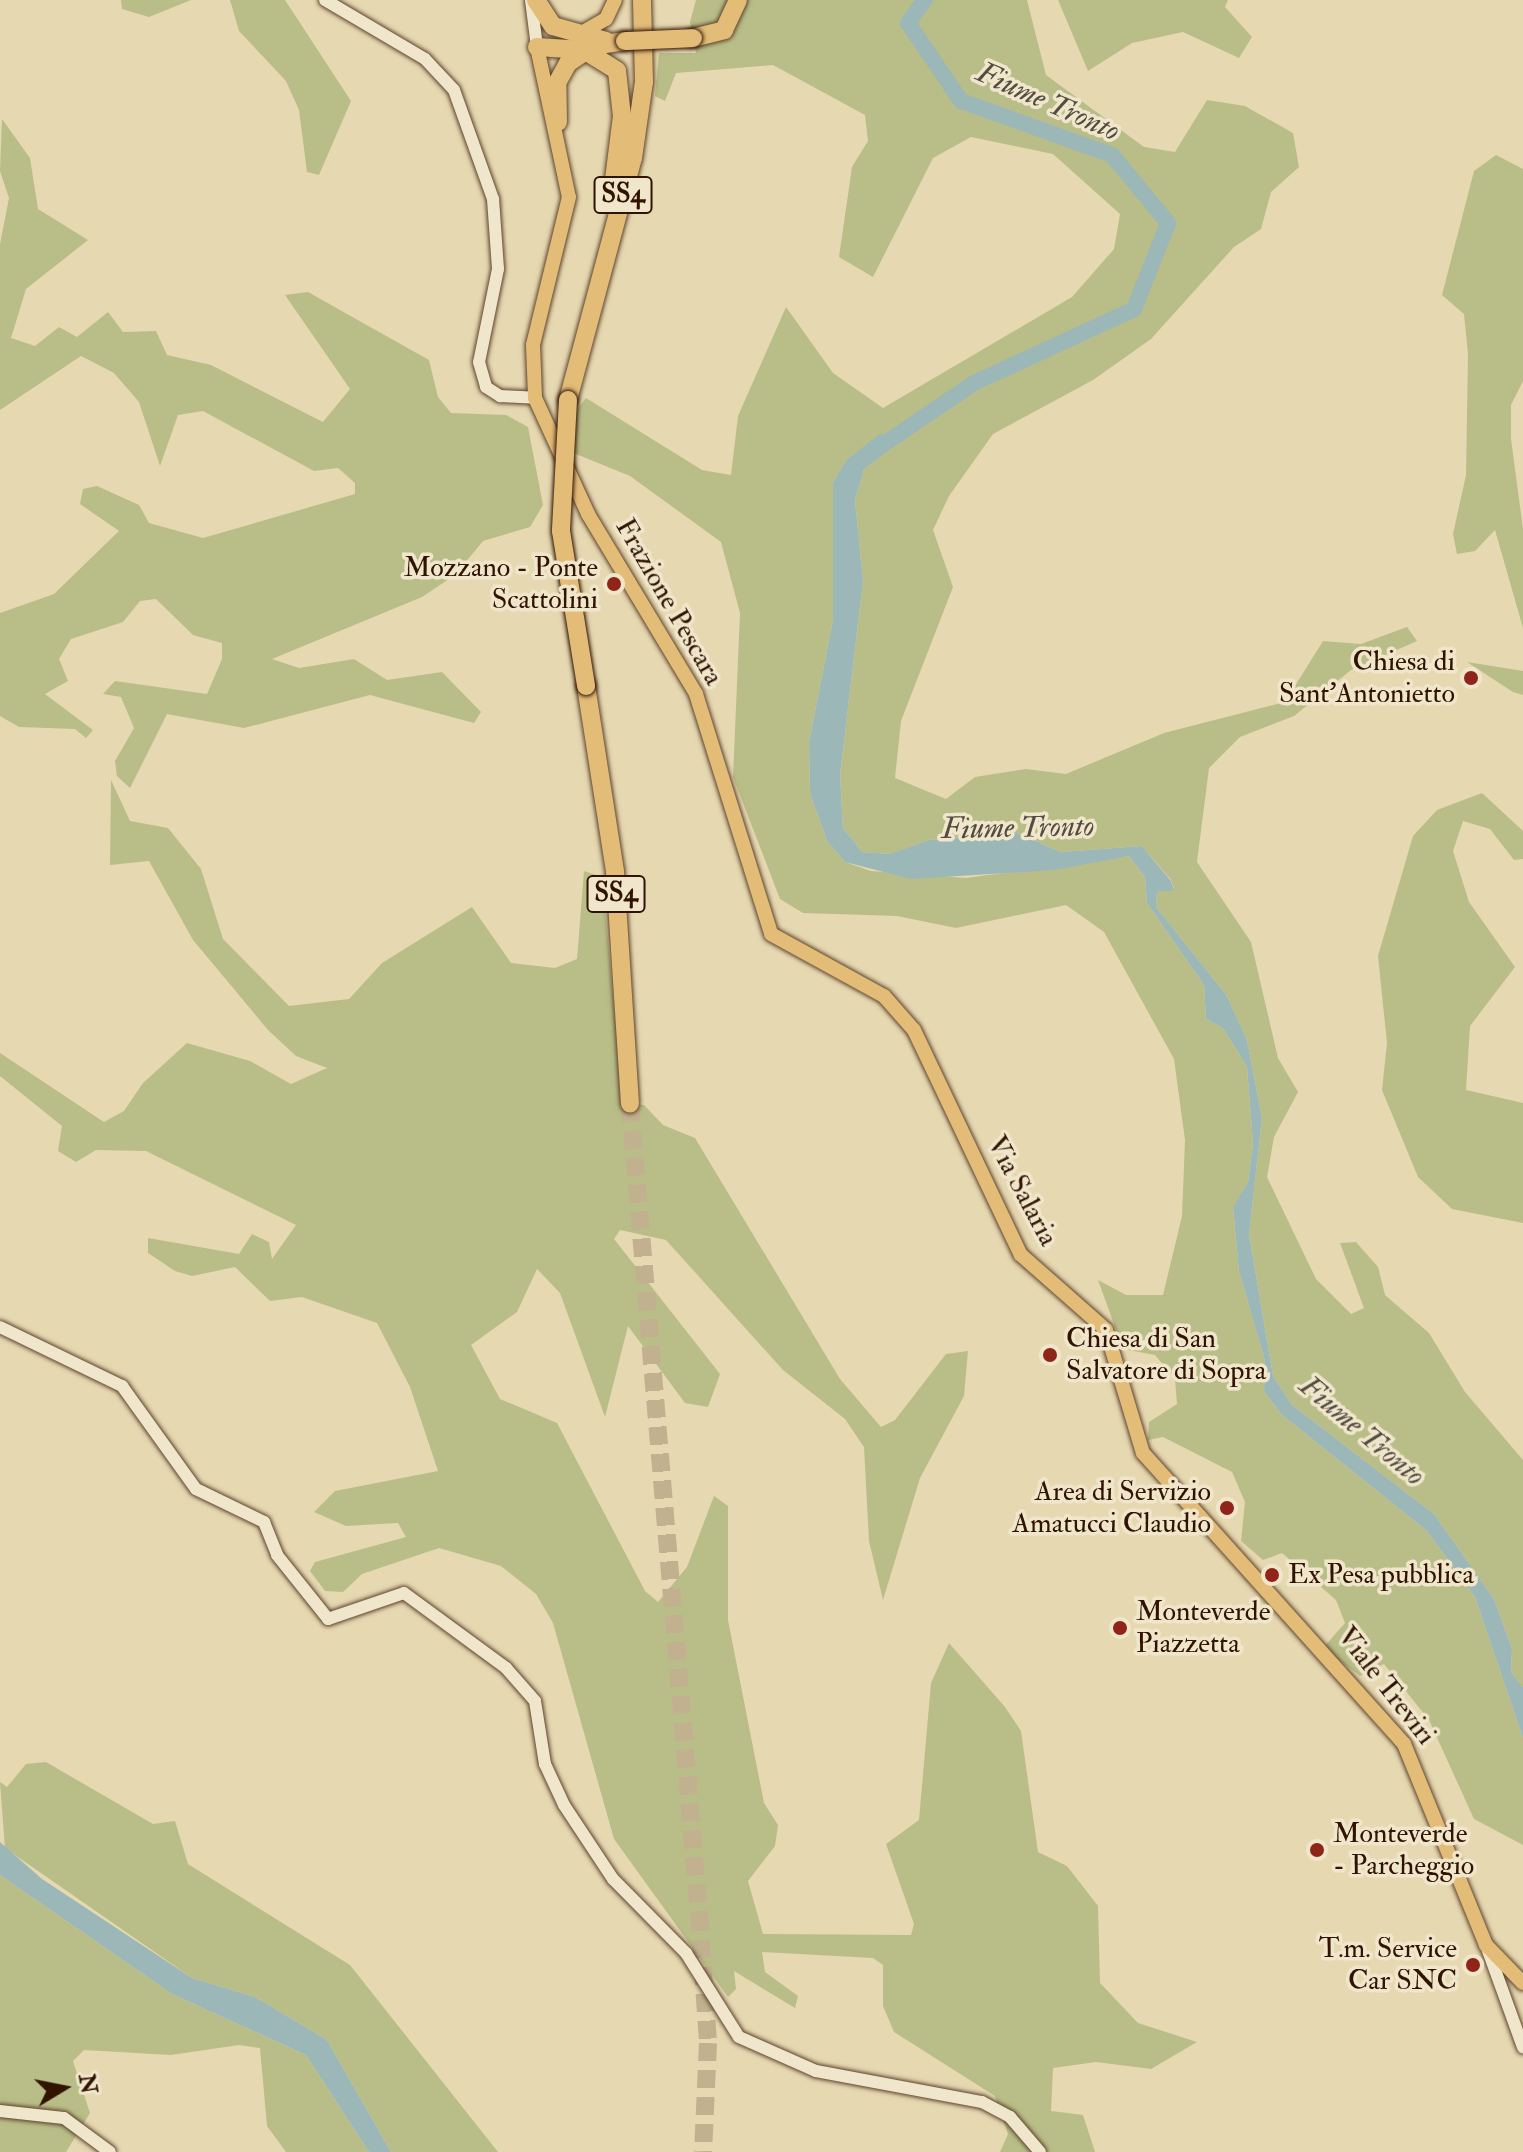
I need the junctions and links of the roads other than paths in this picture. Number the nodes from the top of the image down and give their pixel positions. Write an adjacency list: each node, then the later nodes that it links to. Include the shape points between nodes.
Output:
1 (325, 0): 12 (street, via 425,59 454,90 493,199 498,269 479,362 486,387 500,396)
2 (533, 0): 7 (highway, via 553,26); 8 (street)
3 (615, 0): 7 (main road, via 606,19)
4 (642, 0): 9 (highway, SS4)
5 (651, 0): 9 (highway)
6 (738, 0): 7 (highway, bridge, via 724,30 693,38)
7 (581, 42): 8 (highway); 10 (highway, via 561,72); 11 (highway, via 610,62 622,100)
8 (537, 47): 10 (main road, Frazione Pescara)
9 (644, 82): 11 (highway, SS4, via 633,158)
10 (558, 122): 12 (main road, Frazione Pescara, via 569,197 535,334)
11 (593, 305): 13 (highway, SS4, bridge, via 568,400 561,531 615,872)
12 (535, 398): 14 (main road, Frazione Pescara, via 588,514 696,694 771,934 884,996 914,1030)
13 (630, 1104)
14 (950, 1107): 16 (main road, Via Salaria, via 1021,1255 1106,1330)
15 (0, 1327): 22 (street, via 122,1386 196,1489 264,1522 277,1555 328,1619 404,1593 506,1668 535,1701 545,1764 564,1805 613,1879 686,1953 739,2037 816,2071 982,2102 1010,2117)
16 (1143, 1453): 17 (main road, Viale Treviri, via 1404,1744)
17 (1486, 1945): 18 (main road); 19 (street, Viale Treviri)
18 (1523, 1983)
19 (1523, 2047)
20 (0, 2111): 21 (street, via 64,2118)
21 (110, 2152)
22 (1040, 2152)

